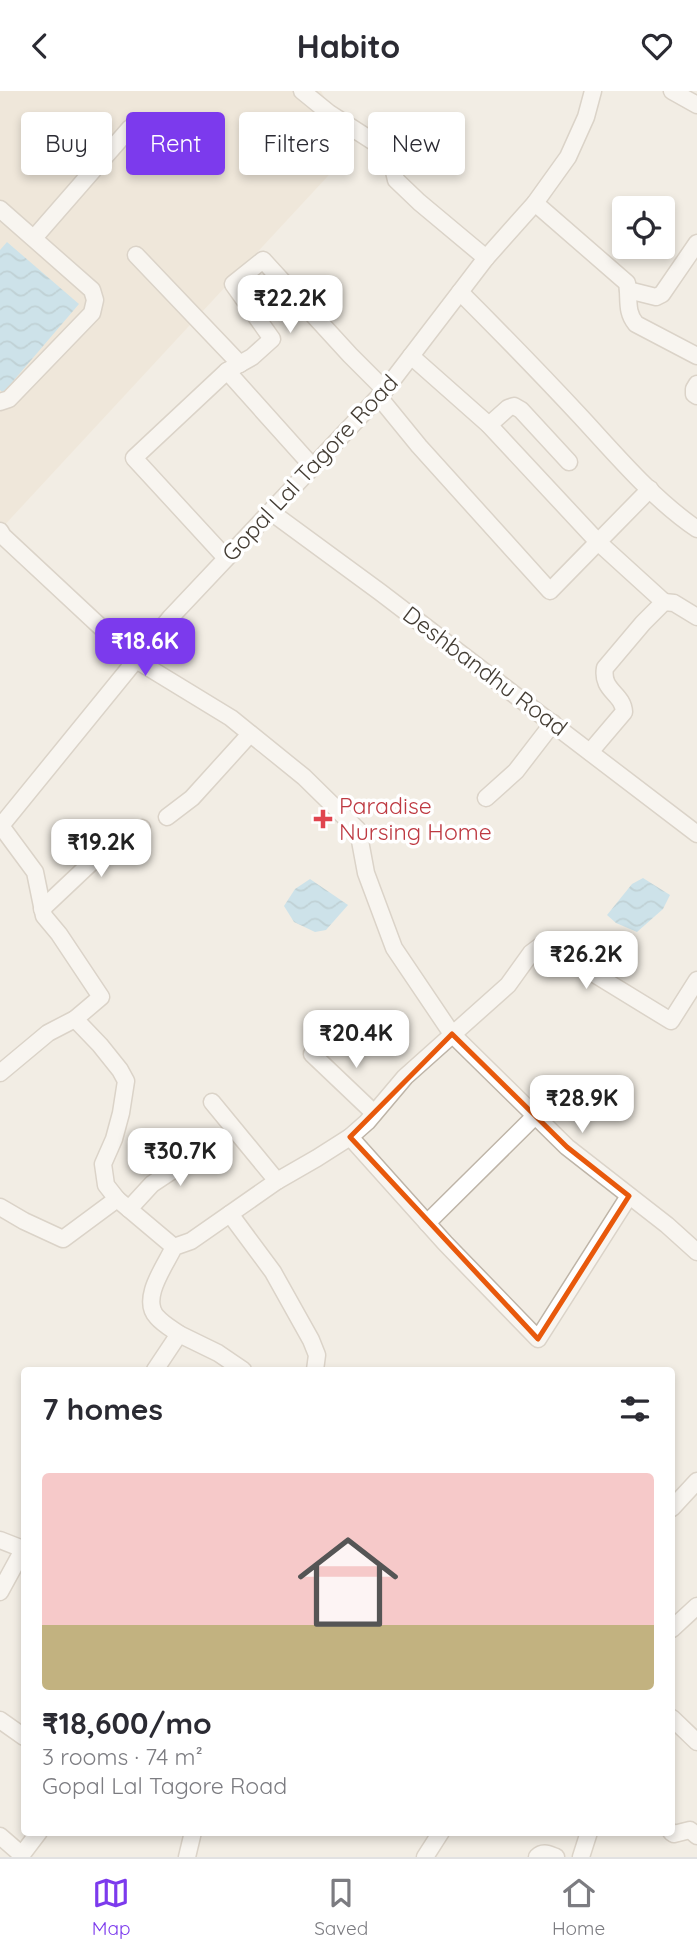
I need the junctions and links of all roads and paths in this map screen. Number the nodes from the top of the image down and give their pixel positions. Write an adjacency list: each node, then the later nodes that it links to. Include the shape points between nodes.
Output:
1 (302, 91): 11 (street, via 377,144 391,159 396,180)
2 (593, 91): 6 (street, Gopal Lal Tagore Road, via 568,156)
3 (672, 91): 4 (street)
4 (697, 105)
5 (126, 133): 8 (street)
6 (535, 203): 11 (street, Gopal Lal Tagore Road); 12 (street, via 627,283)
7 (2, 214): 8 (street)
8 (34, 239): 20 (street, via 92,290 95,300 92,313 9,399)
9 (697, 243): 12 (street, via 662,294 656,297)
10 (136, 255): 16 (street)
11 (486, 258): 13 (street, Gopal Lal Tagore Road)
12 (628, 291): 15 (street, via 627,308 636,324)
13 (460, 292): 14 (street, Gopal Lal Tagore Road); 24 (street)
14 (411, 356): 18 (street, Gopal Lal Tagore Road); 21 (street)
15 (697, 356)
16 (233, 368): 18 (street, via 272,339 233,284 263,260); 23 (street); 29 (street, via 134,458)
17 (697, 384): 19 (street)
18 (382, 393): 23 (street, Gopal Lal Tagore Road); 28 (street, via 419,446 550,591)
19 (697, 396)
20 (0, 402)
21 (489, 425): 22 (street, via 514,406); 28 (street)
22 (569, 462)
23 (313, 467): 25 (street, Gopal Lal Tagore Road)
24 (650, 489): 26 (street); 28 (street)
25 (271, 512): 29 (street, Gopal Lal Tagore Road); 33 (street, Deshbandhu Road)
26 (697, 529)
27 (0, 531): 32 (street)
28 (598, 542): 30 (street)
29 (226, 558): 32 (street, Gopal Lal Tagore Road)
30 (664, 602): 31 (street); 35 (street, via 605,668 606,684 624,705 624,712)
31 (697, 617)
32 (136, 660): 34 (street); 38 (street, Gopal Lal Tagore Road)
33 (553, 723): 35 (street, Deshbandhu Road); 36 (street, via 516,771)
34 (250, 734): 37 (street, via 192,798); 44 (street, via 358,829 366,873 394,948)
35 (590, 751): 40 (street, Deshbandhu Road)
36 (486, 798)
37 (167, 817)
38 (0, 827): 41 (street, via 35,872)
39 (142, 828): 41 (street, via 94,860)
40 (697, 834)
41 (42, 909): 43 (street, via 101,997)
42 (697, 980): 44 (street, via 671,1021 547,946 539,947 508,985)
43 (75, 1019): 46 (street, via 48,1033); 54 (street, via 126,1081 114,1139 103,1164 106,1185)
44 (452, 1034): 48 (street); 49 (street)
45 (312, 1053): 48 (street)
46 (0, 1073)
47 (212, 1102): 52 (street)
48 (374, 1113): 50 (street)
49 (535, 1116): 53 (street); 57 (street)
50 (350, 1137): 52 (street); 57 (street)
51 (218, 1148): 54 (street, via 188,1160)
52 (277, 1181): 56 (street)
53 (629, 1196): 57 (street, via 538,1339); 59 (street)
54 (123, 1204): 55 (street, via 63,1239); 58 (street)
55 (0, 1207)
56 (230, 1214): 58 (street); 63 (street, via 274,1272 311,1340 317,1355)
57 (427, 1223)
58 (174, 1247): 60 (street, via 151,1294 151,1305 156,1316)
59 (697, 1252)
60 (179, 1334): 61 (street); 62 (street)
61 (157, 1367)
62 (239, 1367)
63 (315, 1367)
64 (697, 1481): 65 (street)
65 (675, 1505)
66 (0, 1540): 67 (street)
67 (21, 1548)
68 (21, 1554): 69 (street)
69 (0, 1592)
70 (697, 1606): 71 (street)
71 (675, 1626)
72 (0, 1720): 74 (street)
73 (675, 1721): 75 (street)
74 (21, 1735)
75 (697, 1742)
76 (675, 1835): 82 (street, via 690,1829)
77 (0, 1836): 83 (street)
78 (36, 1836): 83 (street)
79 (193, 1836): 84 (street)
80 (439, 1836): 85 (street)
81 (588, 1836): 88 (street)
82 (697, 1836)
83 (21, 1856)
84 (187, 1857)
85 (425, 1857)
86 (537, 1857): 87 (street, via 547,1853)
87 (556, 1857)
88 (580, 1857)

